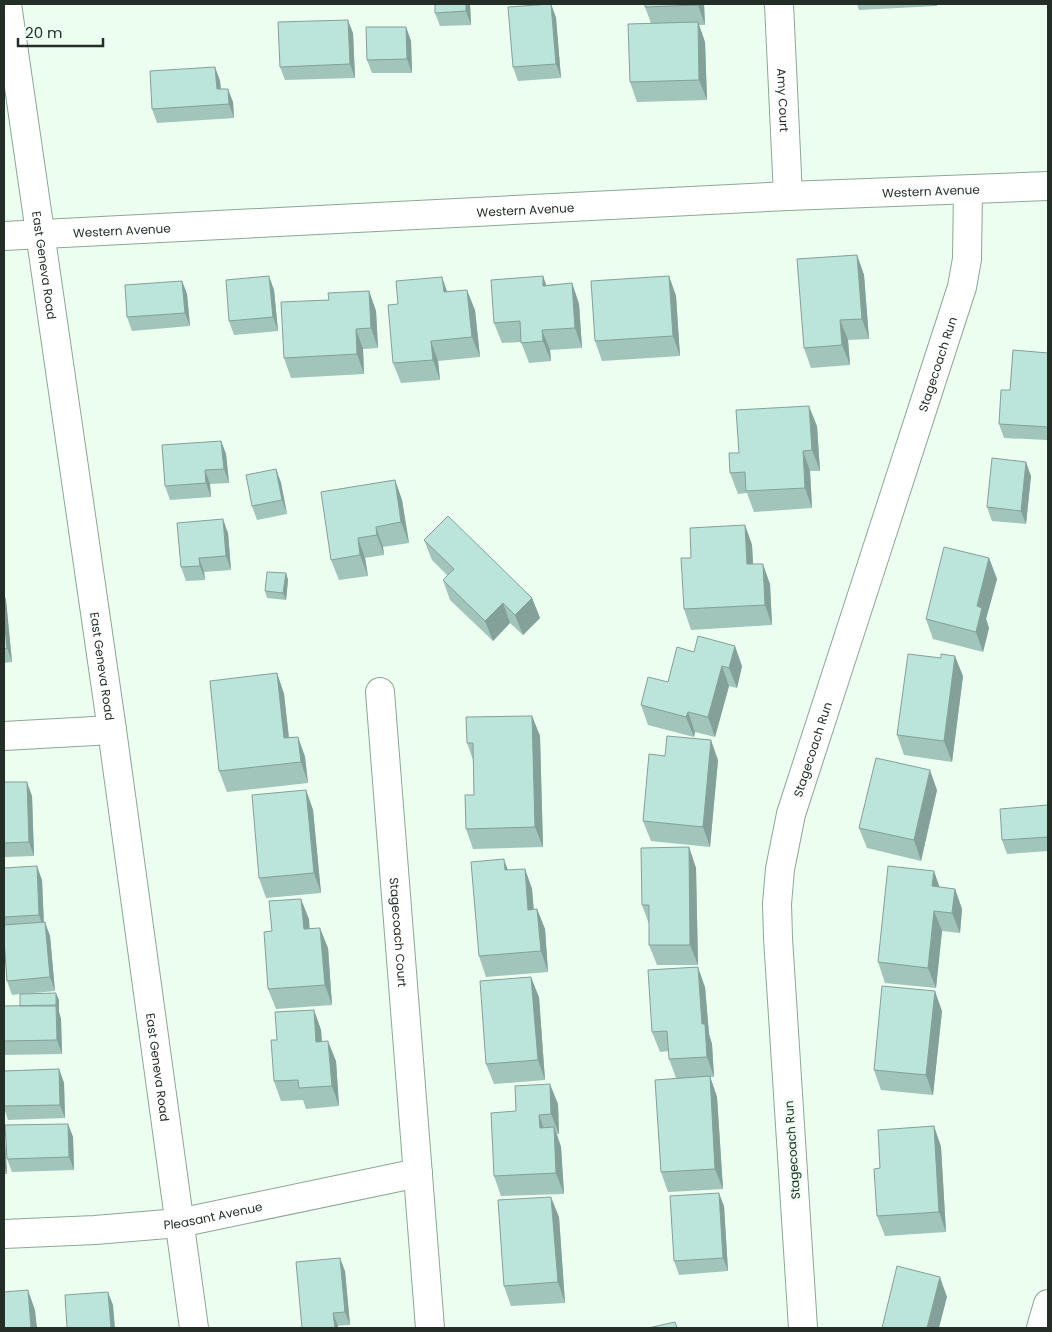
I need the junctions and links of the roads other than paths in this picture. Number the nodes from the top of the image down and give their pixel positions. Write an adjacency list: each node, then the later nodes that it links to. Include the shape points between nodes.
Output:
1 (7, 4): 6 (street, East Geneva Road)
2 (779, 4): 5 (street, Amy Court)
3 (1048, 186): 4 (street, Western Avenue)
4 (968, 190): 5 (street, Western Avenue); 17 (street, Stagecoach Run, via 967,259 962,287 791,814 780,869 778,938)
5 (788, 196): 6 (street, Western Avenue)
6 (40, 235): 7 (street, Western Avenue); 9 (street, East Geneva Road)
7 (4, 236)
8 (380, 692): 11 (street, Stagecoach Court)
9 (112, 730): 10 (street); 12 (street, East Geneva Road)
10 (4, 736)
11 (418, 1173): 12 (street, Pleasant Avenue); 16 (street)
12 (179, 1223): 13 (street, Pleasant Avenue); 15 (street, East Geneva Road)
13 (4, 1234)
14 (1048, 1304): 18 (street)
15 (194, 1328)
16 (430, 1328)
17 (803, 1328)
18 (1041, 1328)

